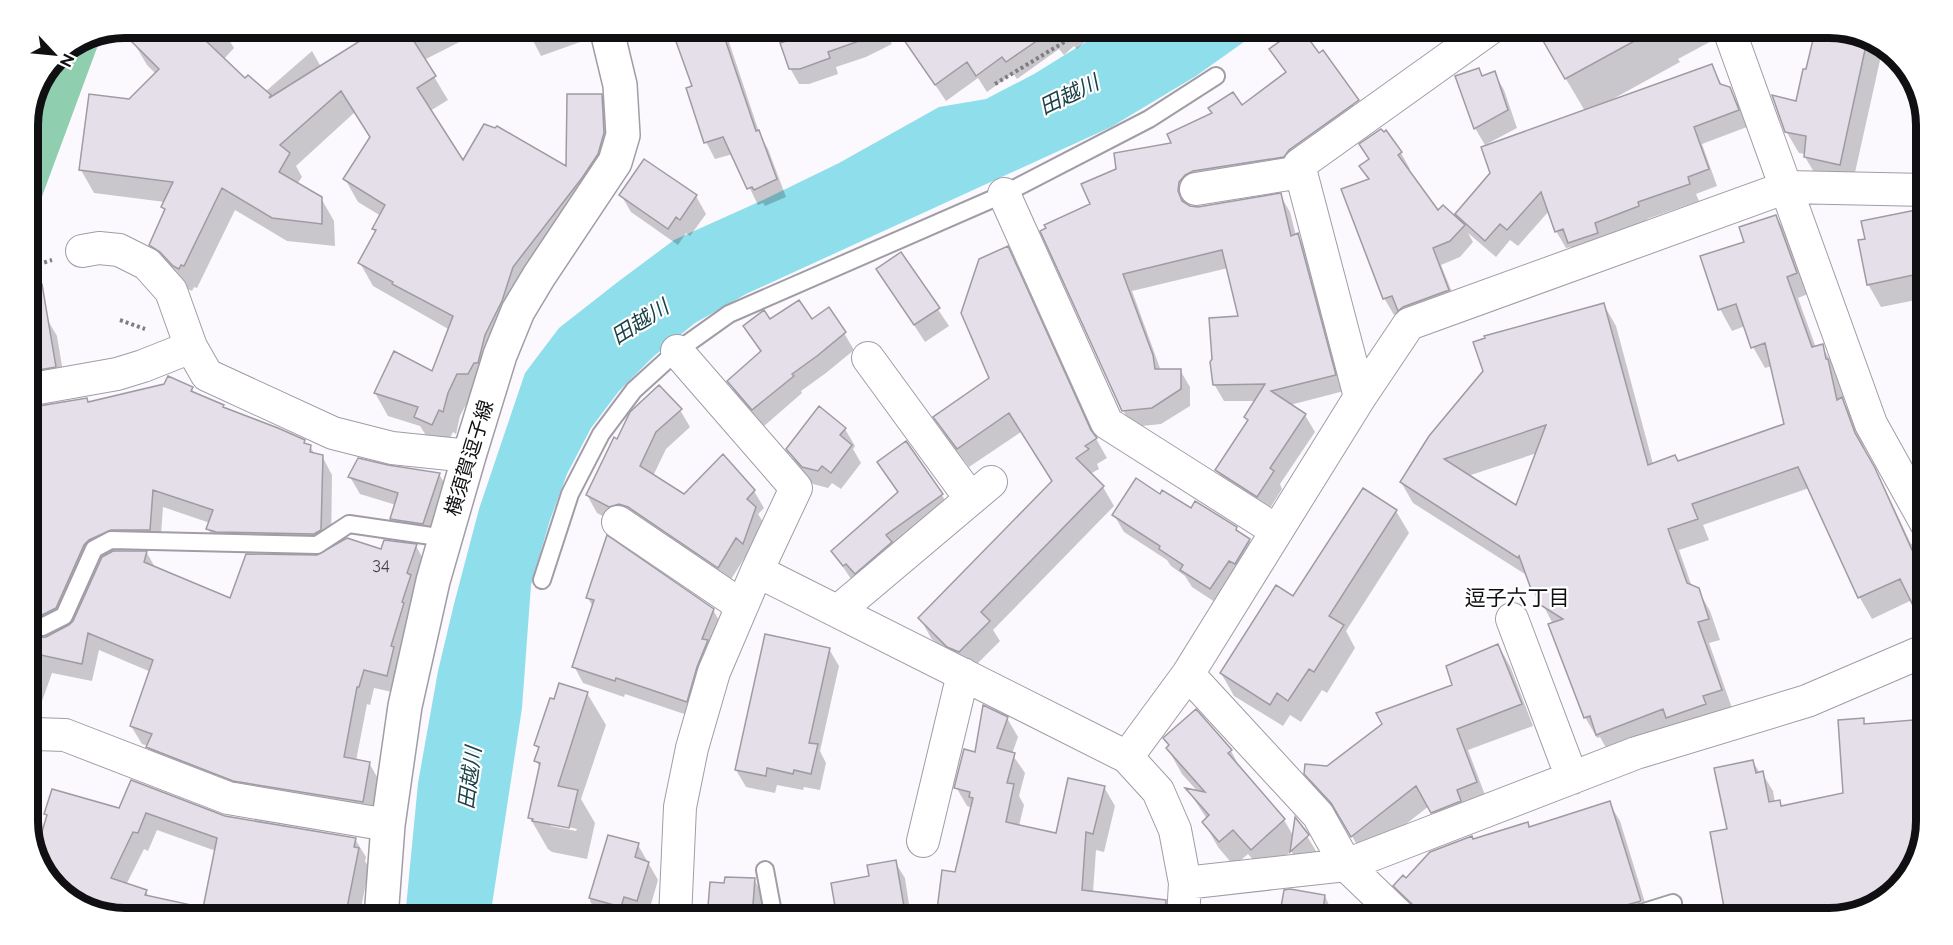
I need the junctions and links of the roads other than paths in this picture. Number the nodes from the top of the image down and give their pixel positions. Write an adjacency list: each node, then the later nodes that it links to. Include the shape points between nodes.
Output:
1 (609, 38): 16 (main road, 横須賀逗子線, via 620,84 623,135 615,162 518,311)
2 (1477, 38): 5 (street, via 1299,165)
3 (1732, 38): 6 (street)
4 (1216, 76): 9 (lane, via 1149,119)
5 (1301, 172): 7 (street); 15 (street)
6 (1787, 187): 8 (street); 15 (street, via 1409,324); 17 (street, via 1871,424)
7 (1196, 189)
8 (1915, 190)
9 (1004, 194): 12 (lane, via 729,314); 19 (street, via 1107,423)
10 (82, 251): 11 (street, via 119,250 147,264 171,291)
11 (191, 347): 14 (street, via 117,374); 16 (street, via 207,375 333,433 392,448)
12 (677, 351): 21 (street, via 796,488); 22 (lane, via 634,390 601,434 570,494)
13 (868, 358): 24 (street, via 981,491)
14 (38, 388)
15 (1360, 397): 19 (street)
16 (469, 456): 20 (main road, 横須賀逗子線)
17 (1916, 503)
18 (618, 522): 23 (street)
19 (1277, 531): 29 (street)
20 (445, 538): 26 (lane, via 349,524 317,545 111,540 94,549 64,616); 33 (main road, 横須賀逗子線, via 405,706)
21 (757, 570): 23 (street); 24 (street)
22 (542, 580)
23 (742, 606): 40 (street, via 714,672 692,748 680,807)
24 (838, 611): 28 (street)
25 (1512, 619): 32 (street)
26 (38, 627)
27 (1916, 654): 32 (street, via 1807,701 1636,753)
28 (963, 674): 31 (street); 34 (street)
29 (1188, 674): 31 (street); 35 (street, via 1318,815)
30 (38, 734): 33 (street, via 65,735 228,798)
31 (1127, 757): 37 (street, via 1158,790 1175,830)
32 (1572, 778): 35 (street)
33 (388, 825): 39 (main road, 横須賀逗子線)
34 (922, 841)
35 (1346, 865): 37 (street); 43 (street)
36 (765, 870): 41 (lane)
37 (1185, 884): 42 (street)
38 (1673, 903): 44 (lane)
39 (382, 908)
40 (675, 908)
41 (772, 908)
42 (1184, 908)
43 (1391, 908)
44 (1657, 908)

